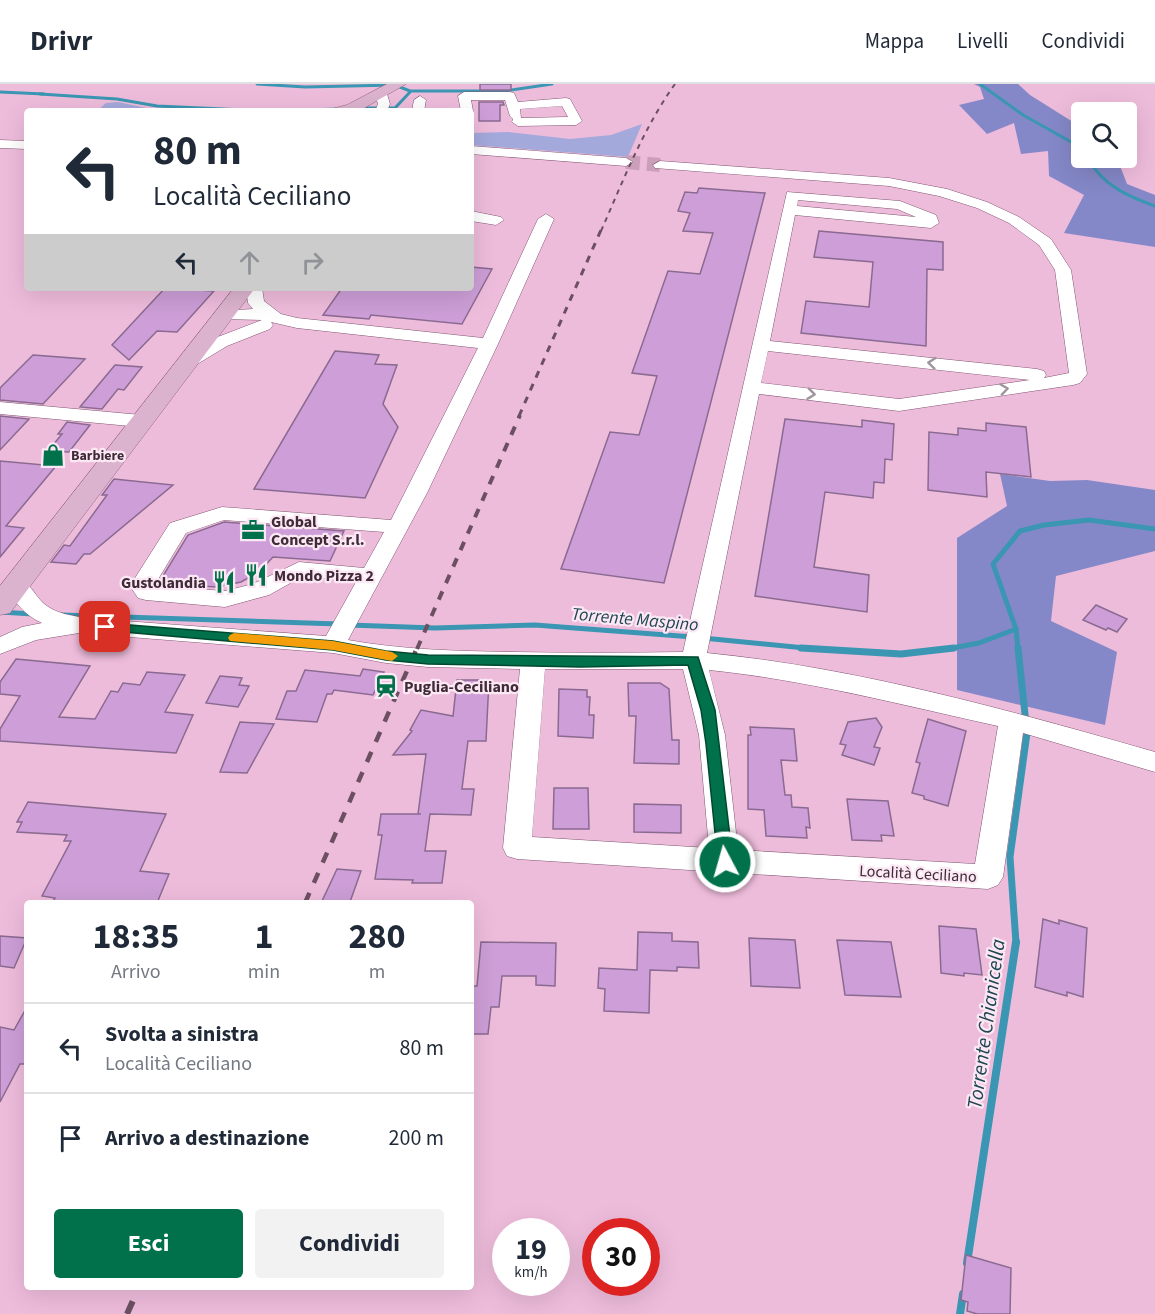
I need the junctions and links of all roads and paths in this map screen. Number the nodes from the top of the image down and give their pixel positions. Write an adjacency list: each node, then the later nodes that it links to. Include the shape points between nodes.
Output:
1 (398, 84): 2 (main road)
2 (381, 94): 4 (main road); 5 (street)
3 (514, 106): 3 (street, via 566,102 576,121 518,125); 6 (street, via 510,96 464,96)
4 (352, 108)
5 (382, 108)
6 (468, 108)
7 (0, 144): 8 (street)
8 (24, 145)
9 (474, 150): 10 (street)
10 (626, 162)
11 (660, 165): 23 (street, via 889,182 942,192 1014,219 1045,242 1063,270 1078,374)
12 (789, 210): 12 (street, via 930,223 931,218 900,205 792,195); 21 (street)
13 (474, 216): 15 (street)
14 (546, 219): 20 (street)
15 (496, 220)
16 (243, 291): 18 (main road)
17 (254, 291): 19 (street, via 256,303)
18 (225, 315): 19 (street, via 242,321); 22 (main road)
19 (269, 321): 20 (street); 22 (street)
20 (489, 344): 27 (street)
21 (762, 345): 23 (street, one-way to 21); 24 (street)
22 (188, 362): 26 (main road)
23 (1073, 379): 24 (street, one-way to 23, via 898,405)
24 (753, 387): 35 (street)
25 (0, 408): 26 (street)
26 (141, 421): 29 (main road)
27 (398, 527): 28 (street); 28 (street, via 222,513 178,528 142,586 146,593 225,599 261,590 299,569)
28 (371, 576): 33 (street)
29 (8, 595): 30 (street, via 24,601 36,612)
30 (84, 626): 32 (street); 33 (street)
31 (0, 627): 32 (street)
32 (31, 633): 34 (street)
33 (333, 645): 36 (street, via 421,659)
34 (0, 646)
35 (693, 660): 36 (street); 37 (street, via 806,674); 39 (street, via 714,744)
36 (533, 662): 39 (street, Località Ceciliano, via 517,848)
37 (1012, 720): 38 (street); 39 (street, Località Ceciliano, via 988,877)
38 (1155, 762)
39 (725, 862)

